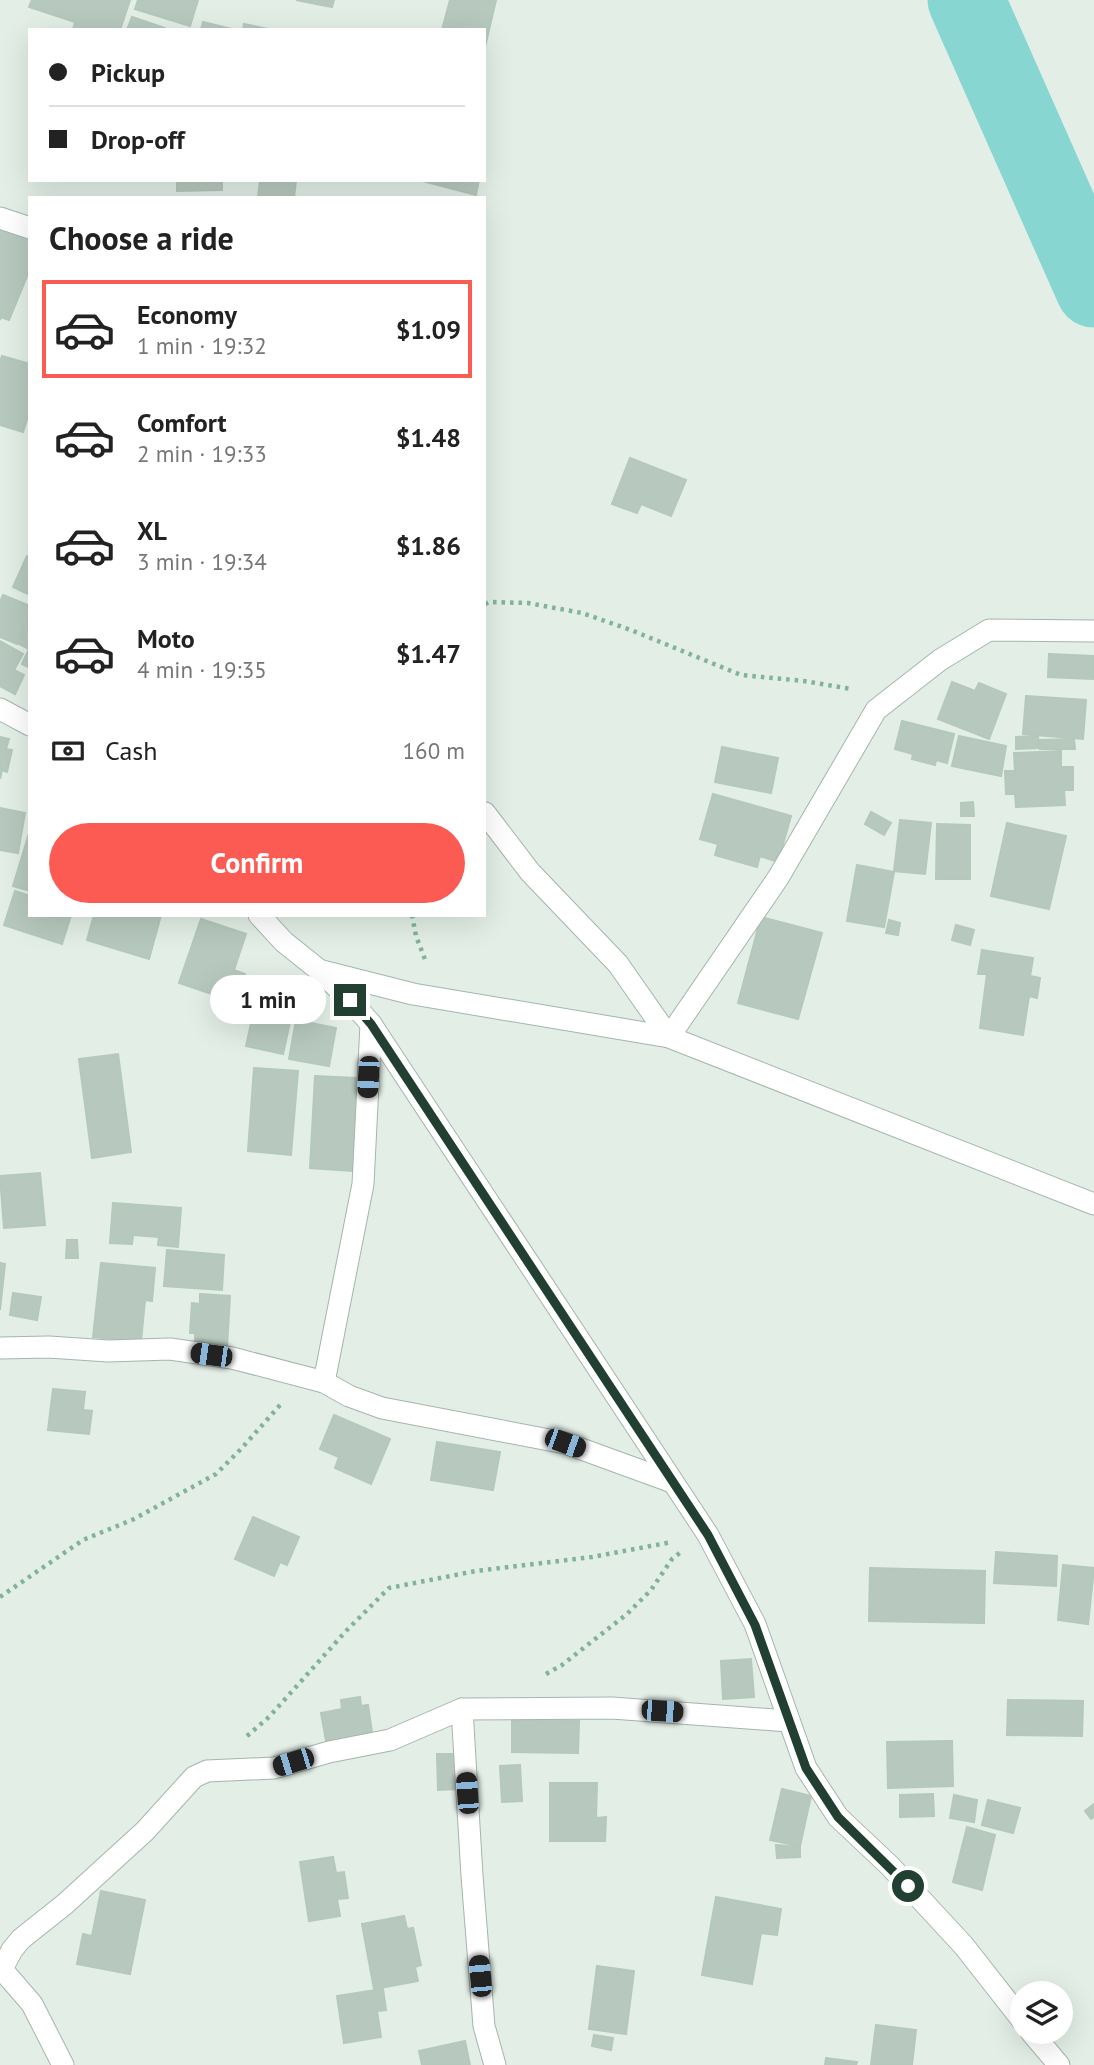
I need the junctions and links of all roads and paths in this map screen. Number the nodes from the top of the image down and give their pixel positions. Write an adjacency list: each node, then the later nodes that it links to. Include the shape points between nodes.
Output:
1 (0, 218): 2 (street)
2 (28, 227)
3 (486, 604): 5 (path, via 528,603 582,613 741,675)
4 (1094, 631): 5 (street, via 989,630)
5 (893, 697): 12 (street, via 876,710 778,878)
6 (0, 709): 7 (street)
7 (28, 724)
8 (486, 814): 12 (street, via 530,872 618,964)
9 (261, 917): 10 (street)
10 (319, 970): 11 (street); 12 (street, via 413,994)
11 (371, 1024): 16 (street, via 363,1184); 17 (street)
12 (668, 1037): 13 (street)
13 (1094, 1204)
14 (0, 1348): 15 (street, via 170,1349 232,1358)
15 (297, 1375): 16 (street); 19 (path, via 282,1403 216,1474 134,1519 83,1540)
16 (324, 1382): 17 (street, via 382,1408 565,1443)
17 (672, 1482): 18 (street)
18 (708, 1535): 20 (path, via 672,1559 627,1614); 22 (street, via 755,1625); 23 (path, via 389,1588 269,1717)
19 (0, 1597)
20 (541, 1677)
21 (462, 1709): 22 (street, via 612,1708); 23 (street, via 390,1740 274,1768); 28 (street, via 484,2026)
22 (788, 1721): 25 (street, via 806,1768 838,1817 964,1946)
23 (207, 1771): 24 (street, via 194,1777 145,1831 21,1939)
24 (1, 1968): 27 (street, via 32,2004)
25 (1010, 2005)
26 (1041, 2044): 29 (street)
27 (63, 2065)
28 (495, 2065)
29 (1059, 2065)

